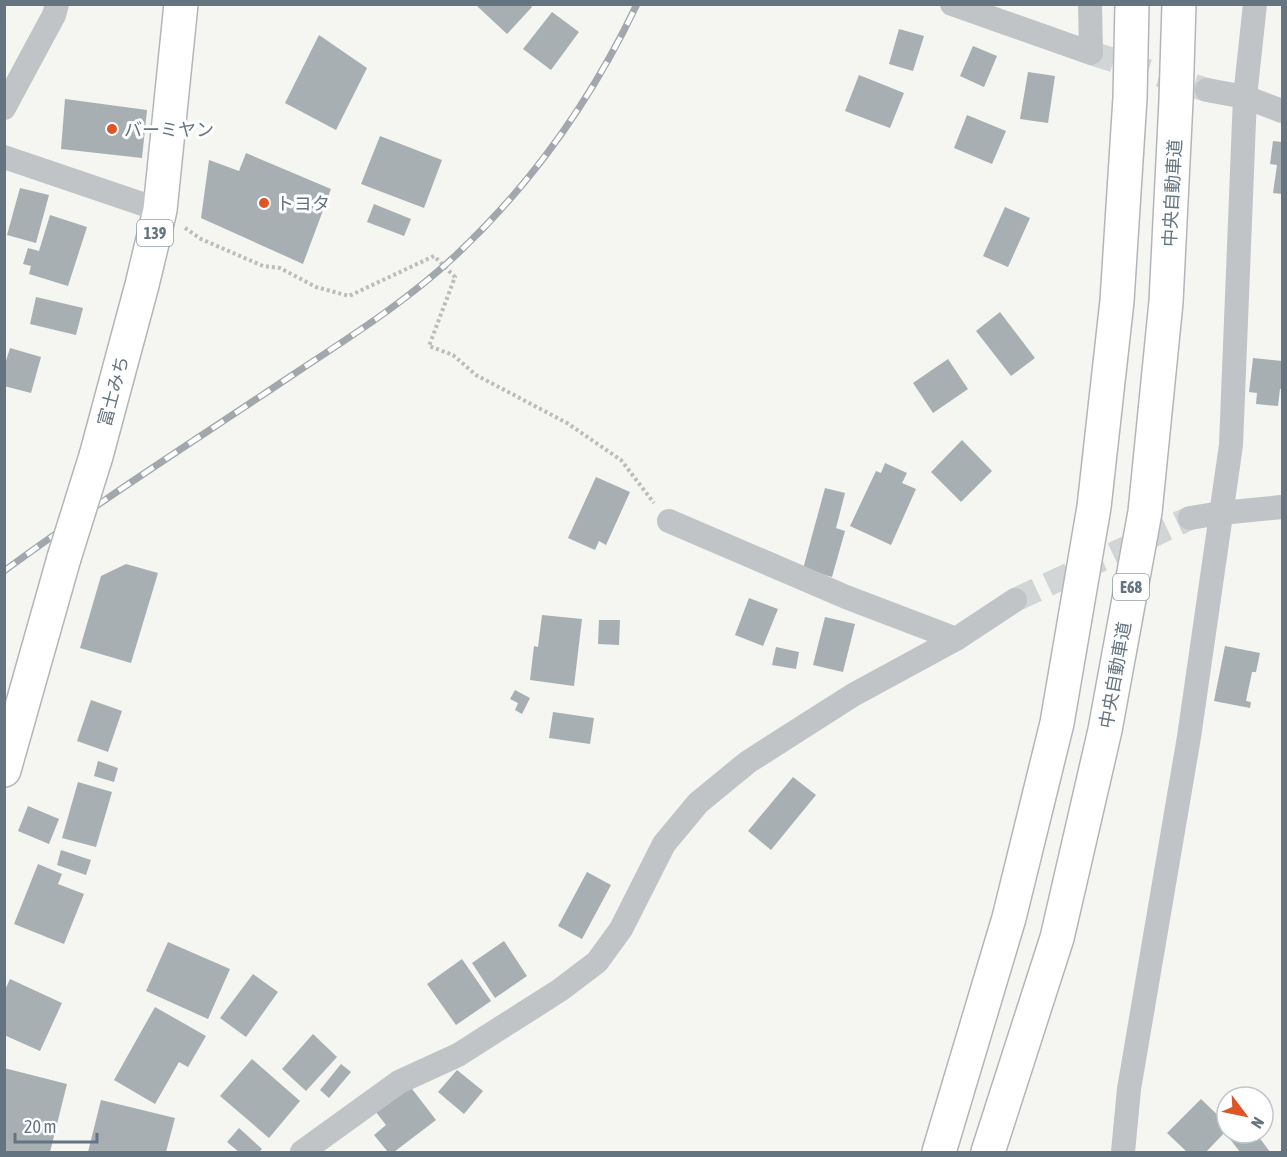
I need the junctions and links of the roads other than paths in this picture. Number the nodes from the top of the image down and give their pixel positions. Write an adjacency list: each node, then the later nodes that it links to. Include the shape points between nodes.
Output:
1 (57, 4): 10 (street)
2 (181, 4): 13 (highway, 富士みち / 139)
3 (952, 4): 4 (street, via 1091,53)
4 (1090, 4)
5 (1132, 4): 22 (highway, via 1117,301 1094,507 1057,723 1009,918)
6 (1179, 4): 23 (highway, 中央自動車道 / E68, via 1166,302 1145,512 1106,730 1057,938)
7 (1255, 4): 9 (street)
8 (1207, 90): 9 (street)
9 (1245, 97): 11 (street); 15 (street, via 1231,445)
10 (4, 108)
11 (1282, 111)
12 (4, 158): 13 (street)
13 (160, 210): 20 (highway, 富士みち / 139, bridge, via 96,456)
14 (1282, 507): 15 (street)
15 (1221, 513): 16 (street); 24 (street, via 1189,737 1129,1089)
16 (1190, 518)
17 (669, 521): 19 (street)
18 (1015, 600): 19 (street)
19 (956, 639): 21 (street, via 853,695 748,762 698,803 664,844 621,929 597,962 458,1055 399,1082)
20 (4, 770)
21 (302, 1152)
22 (939, 1152)
23 (988, 1152)
24 (1123, 1152)

